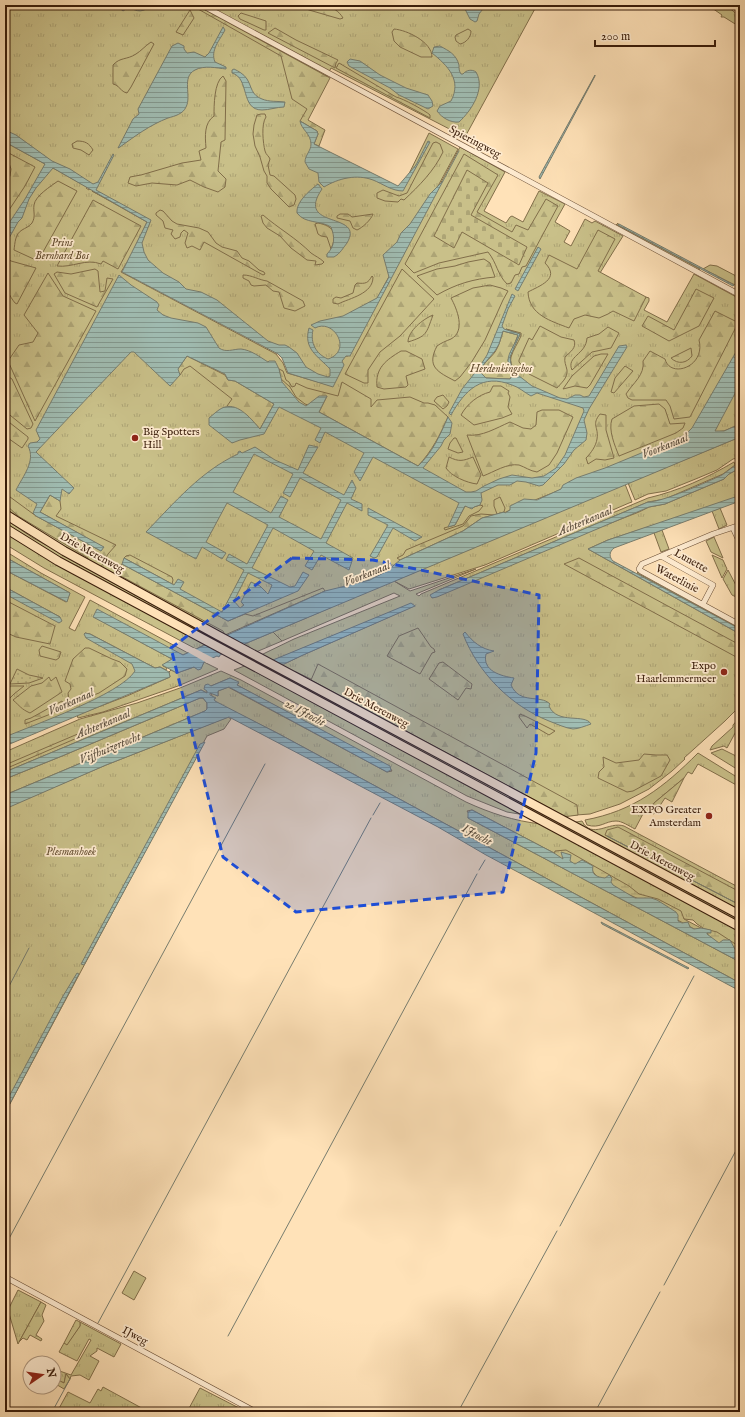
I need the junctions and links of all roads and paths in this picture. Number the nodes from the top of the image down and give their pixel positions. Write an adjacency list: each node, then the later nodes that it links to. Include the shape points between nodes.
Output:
1 (202, 5): 2 (street, Spieringweg)
2 (740, 295)
3 (5, 514): 11 (highway, Drie Merenweg, via 64,551 219,636)
4 (740, 525): 6 (street, Waterlinie)
5 (5, 528): 12 (highway, Drie Merenweg, via 58,561)
6 (733, 528): 7 (street); 8 (street, Waterlinie)
7 (740, 543)
8 (661, 556): 9 (street, Lunette, via 713,585); 9 (street, Waterlinie, via 642,564 641,571)
9 (702, 604): 10 (street, Waterlinie)
10 (740, 625)
11 (740, 915)
12 (740, 927)
13 (5, 1277): 14 (street, IJweg)
14 (256, 1412)

